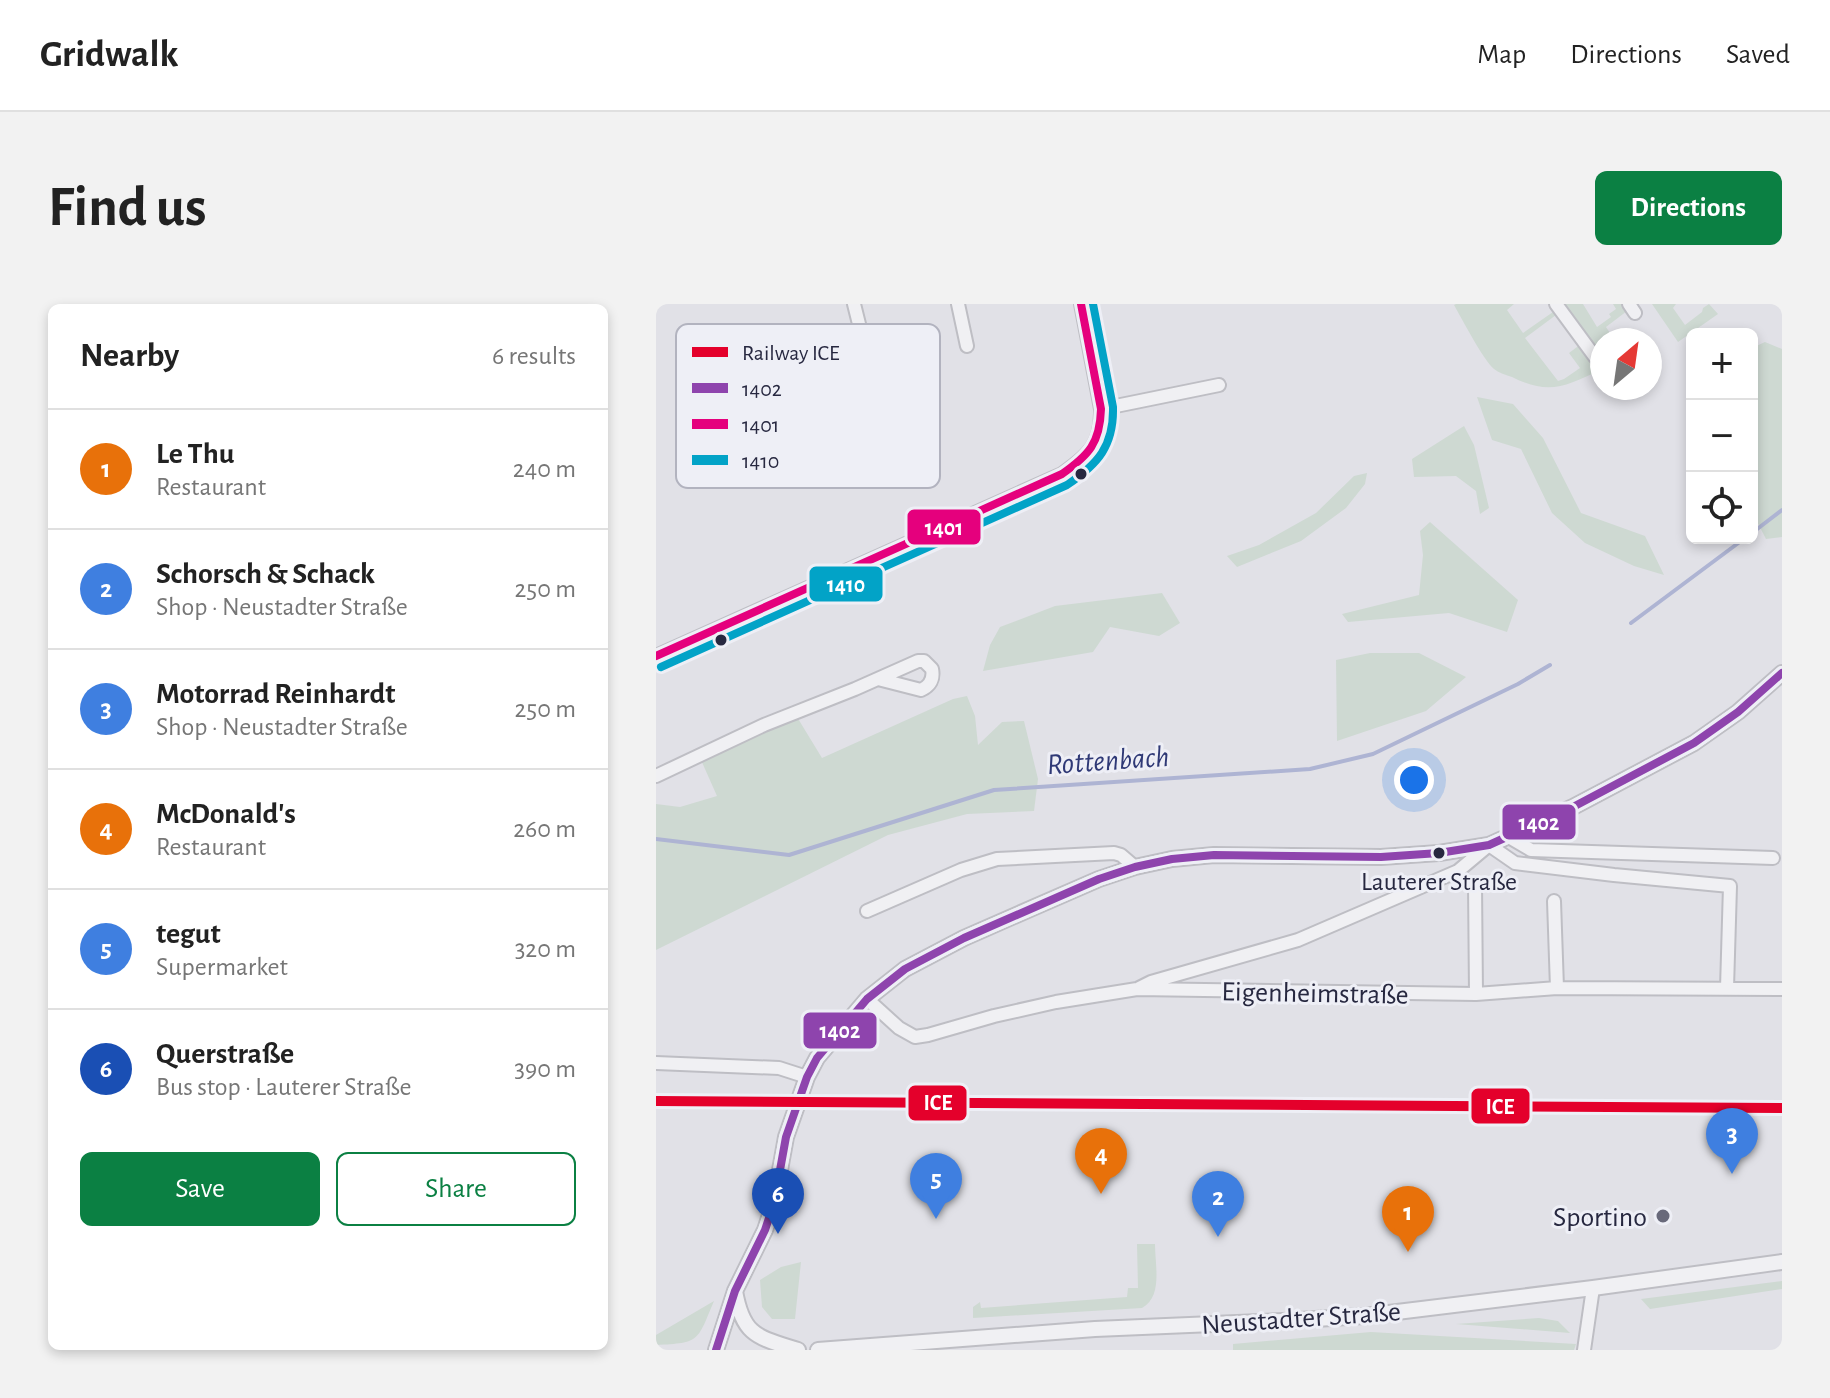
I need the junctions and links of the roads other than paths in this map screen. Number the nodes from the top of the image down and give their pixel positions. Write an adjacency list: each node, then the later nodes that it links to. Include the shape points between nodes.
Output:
1 (854, 304): 5 (street)
2 (958, 304): 6 (street)
3 (1081, 304): 9 (street)
4 (1556, 304): 7 (street)
5 (859, 324)
6 (967, 346)
7 (1590, 350)
8 (1219, 385): 9 (street)
9 (1101, 409): 10 (street, via 1095,445 1062,474)
10 (656, 656)
11 (1782, 673): 14 (street, via 1694,743)
12 (878, 679): 13 (street)
13 (656, 776)
14 (1509, 837): 15 (street); 16 (street, via 1531,850)
15 (1489, 845): 17 (street, via 1381,857 1214,855); 22 (street, via 1515,863 1730,886); 23 (street, via 1458,871 1298,940)
16 (1773, 858)
17 (1135, 867): 20 (street, via 1114,853 997,859); 26 (street, via 964,938 905,969)
18 (1475, 884): 25 (street)
19 (1554, 901): 21 (street)
20 (867, 911)
21 (1557, 988): 22 (street, Eigenheimstraße); 25 (street, Eigenheimstraße)
22 (1727, 988): 24 (street, Eigenheimstraße)
23 (1137, 989): 25 (street, Eigenheimstraße); 26 (street, Eigenheimstraße, via 1056,1002 915,1037)
24 (1782, 989)
25 (1476, 994)
26 (867, 999): 28 (street)
27 (656, 1063): 28 (street, via 779,1068)
28 (807, 1077): 31 (street, via 786,1137 765,1230)
29 (1782, 1262): 30 (street, Neustadter Straße)
30 (1593, 1288): 32 (street, Neustadter Straße, via 1364,1316 1095,1329); 38 (street)
31 (735, 1291): 34 (street); 35 (street, via 752,1332)
32 (924, 1346): 33 (street, Neustadter Straße)
33 (888, 1348): 37 (street, Neustadter Straße)
34 (716, 1350)
35 (798, 1350)
36 (818, 1350): 37 (street, Neustadter Straße)
37 (833, 1350)
38 (1584, 1350)

